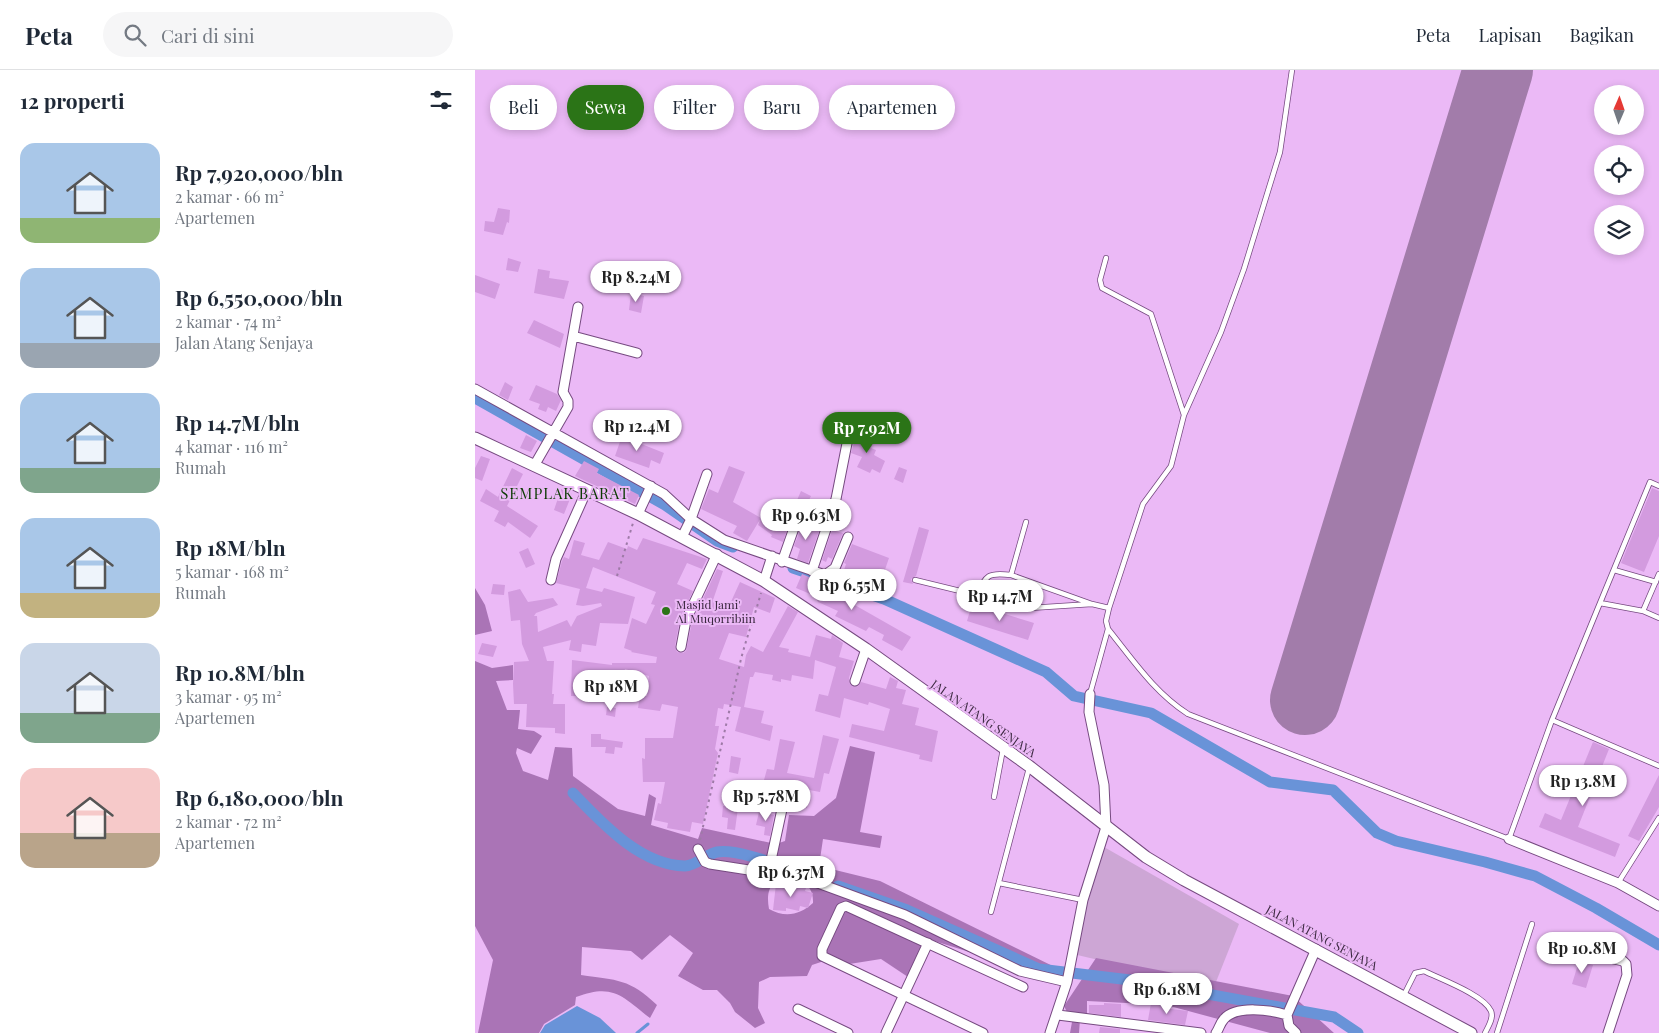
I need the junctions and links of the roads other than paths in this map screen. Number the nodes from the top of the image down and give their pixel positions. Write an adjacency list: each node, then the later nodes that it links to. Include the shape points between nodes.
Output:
1 (1292, 70): 7 (lane, via 1280,152 1244,269 1221,332)
2 (1106, 258): 7 (lane, via 1100,280 1102,288 1151,314)
3 (578, 307): 4 (street)
4 (573, 336): 5 (street); 9 (street, via 563,392 568,404)
5 (637, 353)
6 (475, 389): 9 (street)
7 (1184, 415): 36 (lane, via 1171,466 1143,504)
8 (852, 418): 26 (street, via 836,499)
9 (553, 433): 11 (street); 14 (street)
10 (475, 438): 11 (main road, JALAN ATANG SENJAYA)
11 (534, 466): 15 (main road, JALAN ATANG SENJAYA)
12 (707, 474): 18 (street)
13 (1659, 486): 25 (lane, via 1650,482)
14 (650, 488): 17 (street); 18 (street, via 670,498)
15 (586, 492): 17 (main road, JALAN ATANG SENJAYA); 30 (street, via 556,559)
16 (800, 511): 24 (street)
17 (637, 514): 20 (main road, JALAN ATANG SENJAYA)
18 (691, 520): 20 (street); 23 (street, via 724,540)
19 (1026, 522): 29 (lane)
20 (683, 535): 22 (main road, JALAN ATANG SENJAYA)
21 (848, 537): 26 (street, via 835,568 825,575)
22 (717, 554): 28 (main road, JALAN ATANG SENJAYA); 40 (street, via 686,620)
23 (771, 557): 24 (street); 28 (street)
24 (782, 562): 26 (street)
25 (1614, 570): 32 (lane); 34 (lane)
26 (812, 572)
27 (1659, 574): 32 (lane)
28 (766, 575): 41 (main road, JALAN ATANG SENJAYA)
29 (1011, 575): 33 (lane, via 991,574 984,579); 35 (lane)
30 (551, 580)
31 (915, 580): 33 (lane)
32 (1655, 582): 37 (lane)
33 (977, 595): 35 (lane, via 1030,608)
34 (1601, 603): 37 (lane); 44 (lane)
35 (1092, 604): 36 (lane)
36 (1109, 608): 39 (lane)
37 (1643, 611): 38 (lane)
38 (1659, 618)
39 (1108, 629): 43 (lane); 52 (lane, via 1168,701 1188,714)
40 (681, 647)
41 (865, 649): 42 (street); 45 (main road, JALAN ATANG SENJAYA)
42 (855, 681)
43 (1090, 694): 51 (street, via 1089,707 1104,785)
44 (1552, 720): 47 (lane); 52 (lane)
45 (1003, 748): 46 (main road, JALAN ATANG SENJAYA); 49 (lane)
46 (1029, 766): 51 (main road, JALAN ATANG SENJAYA); 55 (lane)
47 (1659, 766)
48 (787, 786): 54 (street)
49 (994, 796)
50 (1659, 818): 56 (lane)
51 (1106, 827): 57 (street); 63 (main road, JALAN ATANG SENJAYA, via 1184,880)
52 (1509, 839): 56 (street)
53 (698, 849): 54 (street, via 705,862)
54 (768, 872): 64 (street, via 807,879 917,920 1020,971)
55 (999, 883): 57 (lane); 59 (lane)
56 (1618, 883): 58 (street)
57 (1083, 900): 64 (street)
58 (1659, 906)
59 (991, 912)
60 (1532, 924): 80 (lane)
61 (928, 943): 65 (street); 66 (street); 66 (street, via 847,906 841,908 822,949 822,956)
62 (1552, 946): 81 (street, via 1626,964 1627,975)
63 (1316, 949): 67 (main road, JALAN ATANG SENJAYA); 69 (street)
64 (1067, 980): 70 (street)
65 (1023, 987)
66 (903, 994): 72 (street); 73 (street)
67 (1404, 996): 78 (main road, JALAN ATANG SENJAYA); 79 (lane, via 1415,974 1424,971 1481,1000 1491,1011)
68 (798, 1009): 71 (street)
69 (1287, 1013): 76 (street, via 1265,1010 1231,1014 1223,1020); 77 (street, via 1289,1026)
70 (1058, 1015): 74 (street); 75 (street)
71 (848, 1033)
72 (886, 1033)
73 (983, 1033)
74 (1050, 1033)
75 (1201, 1033)
76 (1216, 1033)
77 (1295, 1033)
78 (1471, 1033)
79 (1485, 1033)
80 (1497, 1033)
81 (1608, 1033)

